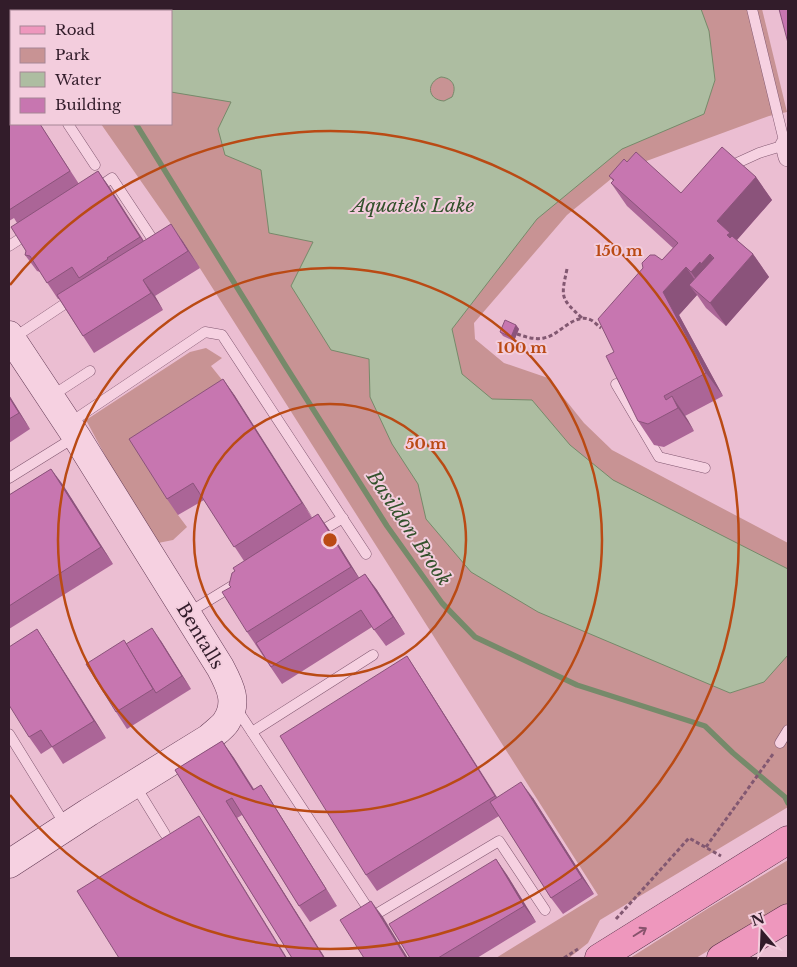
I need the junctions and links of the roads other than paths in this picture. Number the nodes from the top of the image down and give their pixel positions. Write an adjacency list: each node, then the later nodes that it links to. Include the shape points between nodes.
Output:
1 (752, 9): 3 (lane)
2 (69, 125): 4 (lane)
3 (787, 151): 5 (lane, via 759,153)
4 (95, 165)
5 (717, 174)
6 (86, 196): 9 (lane, via 112,178)
7 (38, 227): 8 (lane)
8 (9, 246)
9 (157, 246)
10 (84, 292): 11 (lane)
11 (10, 337): 14 (street, Bentalls)
12 (90, 370): 14 (lane)
13 (616, 384): 16 (lane, via 659,457)
14 (50, 398): 15 (street, Bentalls)
15 (72, 430): 17 (lane); 18 (lane, via 205,332 222,336); 22 (street, Bentalls)
16 (705, 468)
17 (9, 478)
18 (343, 518): 19 (lane); 20 (lane)
19 (310, 538)
20 (366, 554)
21 (253, 573): 22 (lane)
22 (187, 613): 24 (street, Bentalls, via 229,684)
23 (373, 655): 26 (lane)
24 (234, 705): 26 (lane); 29 (street, via 226,723 209,738)
25 (788, 730): 28 (lane)
26 (252, 732): 34 (lane, via 373,916 499,842)
27 (9, 734): 30 (lane)
28 (780, 744)
29 (135, 784): 30 (street); 31 (lane)
30 (66, 827): 33 (street)
31 (165, 834)
32 (788, 840): 36 (main road, one-way to 32)
33 (12, 865)
34 (545, 910)
35 (788, 918): 37 (main road)
36 (589, 953)
37 (721, 958)

